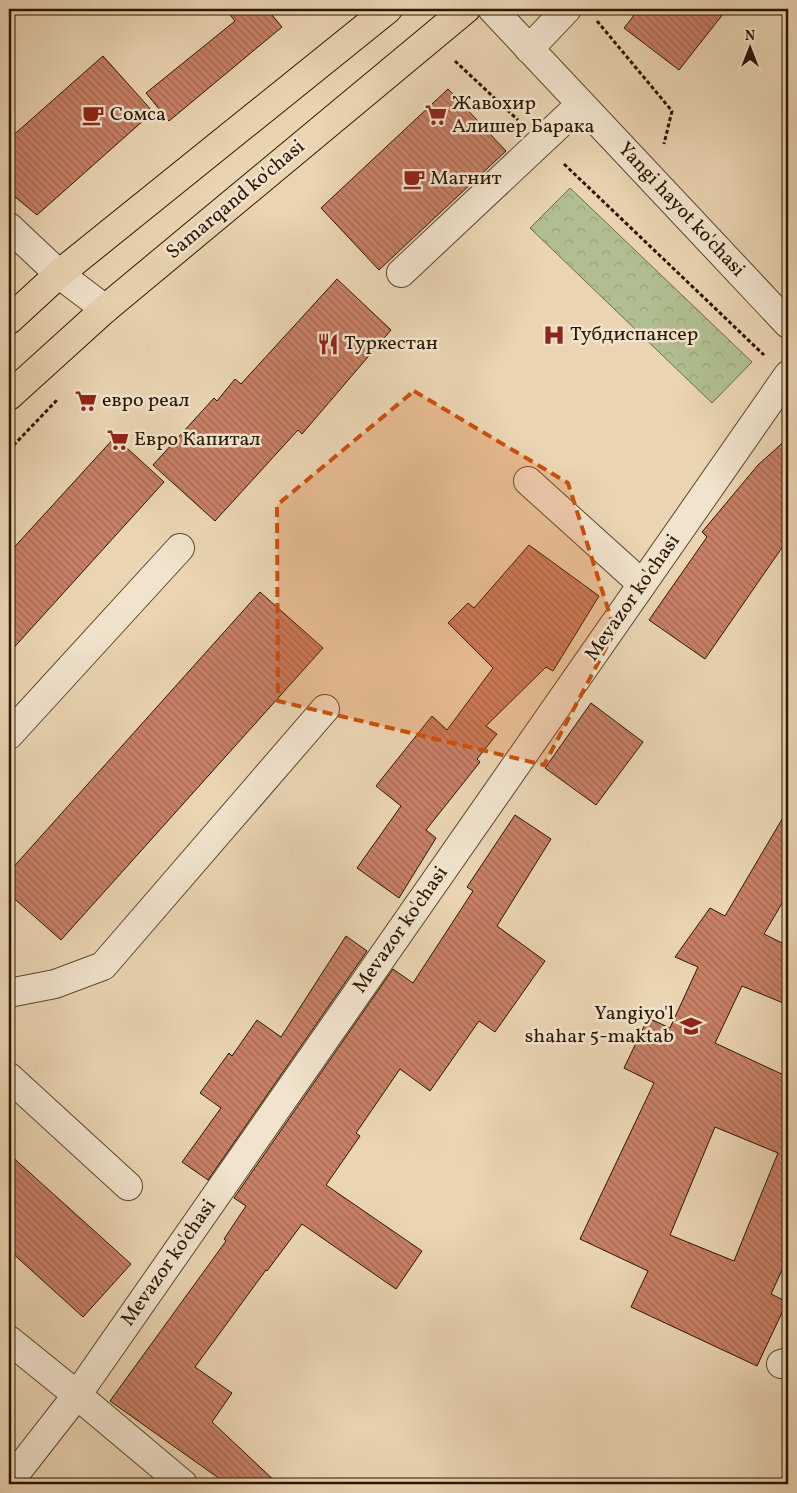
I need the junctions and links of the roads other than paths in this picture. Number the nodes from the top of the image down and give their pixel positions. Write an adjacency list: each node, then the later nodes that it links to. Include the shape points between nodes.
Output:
1 (388, 9): 9 (main road)
2 (466, 9): 10 (main road, Samarqand ko'chasi)
3 (492, 9): 5 (street, Yangi hayot ko'chasi)
4 (580, 12): 5 (street)
5 (529, 49): 6 (street, Yangi hayot ko'chasi)
6 (581, 104): 8 (street); 12 (street, Yangi hayot ko'chasi)
7 (9, 227): 9 (street)
8 (402, 273)
9 (59, 274): 10 (street); 11 (main road)
10 (105, 308): 14 (main road, Samarqand ko'chasi)
11 (9, 320)
12 (788, 324)
13 (788, 376): 17 (street, Mevazor ko'chasi)
14 (9, 396)
15 (528, 481): 17 (street)
16 (180, 548): 19 (street)
17 (642, 584): 24 (street, Mevazor ko'chasi)
18 (325, 709): 20 (street, via 103,966 55,984)
19 (9, 735)
20 (9, 993)
21 (9, 1077): 22 (street)
22 (128, 1186)
23 (9, 1340): 24 (street)
24 (78, 1394): 25 (street, Mevazor ko'chasi); 26 (street)
25 (9, 1482)
26 (183, 1484)

